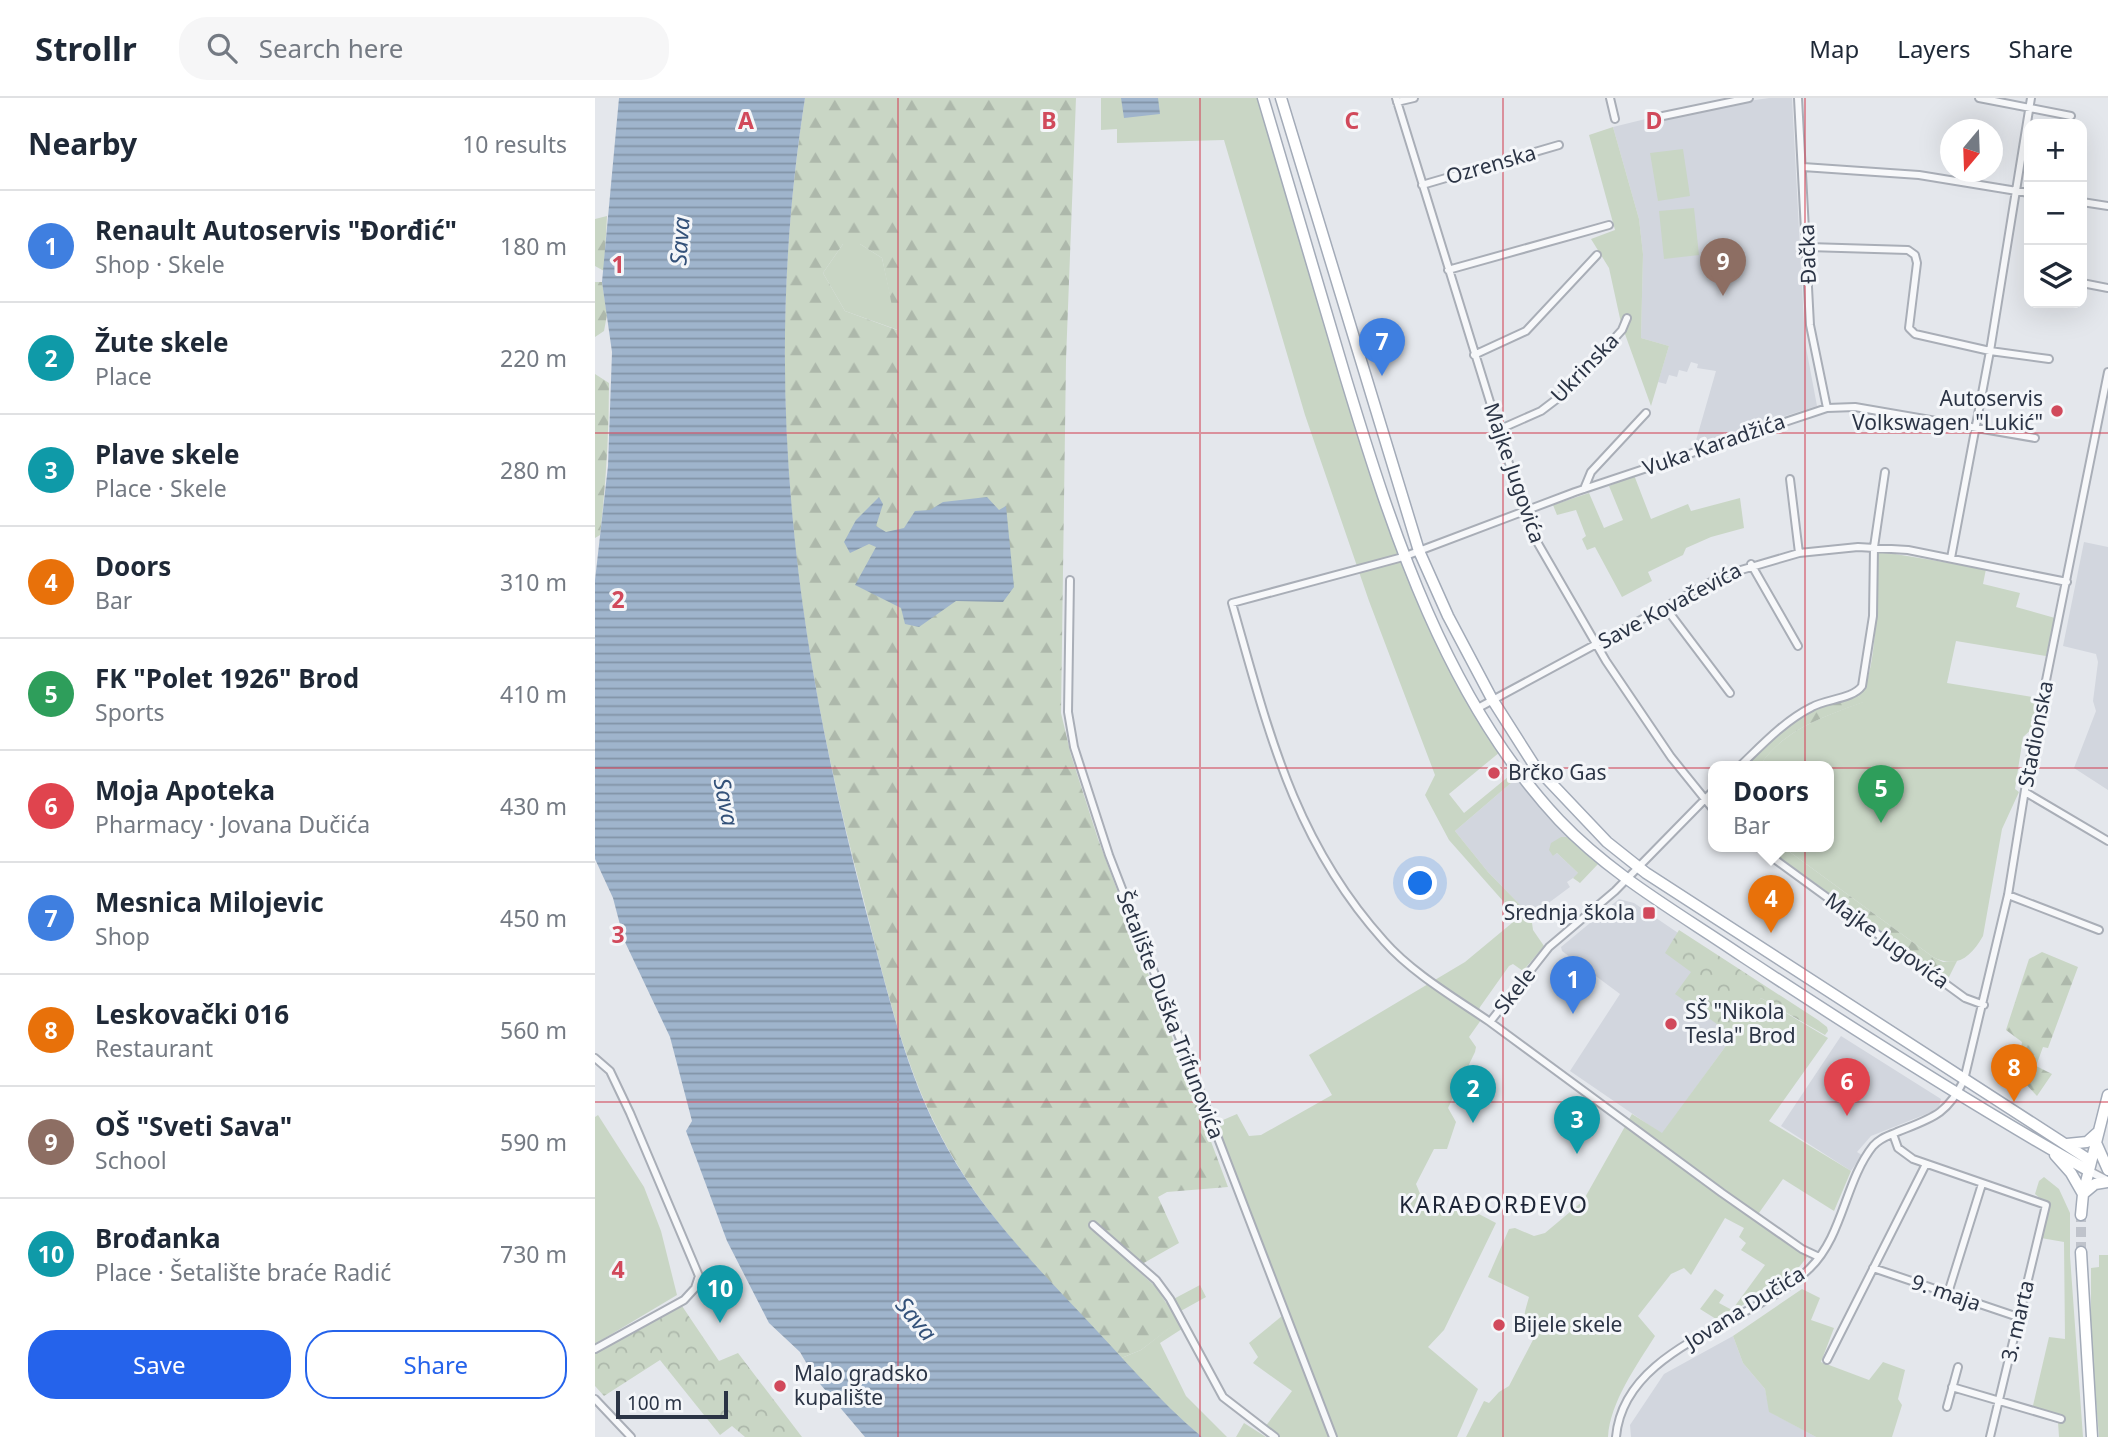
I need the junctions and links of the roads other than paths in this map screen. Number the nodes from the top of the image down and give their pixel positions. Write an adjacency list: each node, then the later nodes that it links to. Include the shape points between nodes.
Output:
1 (1263, 98): 28 (main road)
2 (1281, 98): 27 (main road)
3 (1414, 98): 9 (street)
4 (1610, 98): 13 (street)
5 (1749, 98): 11 (street)
6 (1798, 98): 15 (street, Đačka)
7 (1979, 98): 10 (street)
8 (2031, 98): 10 (street)
9 (1397, 100): 16 (street, Majke Jugovića)
10 (2029, 108): 12 (street); 17 (street)
11 (1664, 116)
12 (2071, 116)
13 (1615, 119)
14 (1559, 145): 16 (street, Ozrenska)
15 (1803, 167): 17 (street, via 1919,175); 22 (street, Đačka)
16 (1422, 185): 24 (street, Majke Jugovića)
17 (2016, 190): 18 (street); 30 (street)
18 (2024, 192)
19 (2087, 203): 20 (street)
20 (2108, 206)
21 (1609, 225): 24 (street)
22 (1808, 247): 30 (street, via 1908,250 1917,263 1909,328 1922,337); 34 (street, Đačka, via 1810,325)
23 (1597, 255): 31 (street, via 1526,331)
24 (1448, 270): 31 (street, Majke Jugovića)
25 (2087, 284): 26 (street)
26 (2108, 288)
27 (1341, 302): 28 (main road); 44 (main road)
28 (1324, 307): 46 (main road)
29 (1627, 318): 37 (street, Ukrinska, via 1622,330 1566,392 1541,411)
30 (1990, 351): 32 (street); 36 (street)
31 (1474, 355): 37 (street, Majke Jugovića)
32 (2049, 359)
33 (2108, 372): 50 (street, Stadionska)
34 (1827, 408): 36 (street, Vuka Karadžića, via 1855,407); 41 (street, Vuka Karadžića)
35 (1646, 413): 41 (street, via 1591,472)
36 (1976, 427): 38 (street, Vuka Karadžića); 47 (street)
37 (1498, 430): 42 (street, Majke Jugovića)
38 (2035, 438)
39 (1885, 472): 43 (street)
40 (1790, 479): 45 (street)
41 (1584, 489): 42 (street, Vuka Karadžića)
42 (1523, 511): 44 (street, Vuka Karadžića); 52 (street, Majke Jugovića)
43 (1874, 547): 45 (street, Save Kovačevića); 47 (street, Save Kovačevića); 57 (street, via 1873,616 1863,683 1857,692 1814,705 1791,719)
44 (1419, 551): 46 (street, Vuka Karadžića); 55 (main road)
45 (1799, 553): 48 (street, Save Kovačevića)
46 (1403, 557): 56 (main road); 69 (street, Vuka Karadžića, via 1232,603 1268,732 1314,845 1385,943)
47 (1951, 558): 50 (street, Save Kovačevića)
48 (1751, 564): 51 (street, Save Kovačevića); 53 (street)
49 (1070, 580): 101 (street, Šetalište Duška Trifunovića, via 1068,712 1074,747 1109,855)
50 (2067, 582): 58 (street, Stadionska)
51 (1665, 607): 52 (street, Save Kovačevića); 54 (street)
52 (1596, 646): 55 (street, Save Kovačevića); 60 (street, Majke Jugovića)
53 (1798, 646)
54 (1730, 693)
55 (1492, 699): 56 (street, Save Kovačevića); 64 (main road, via 1534,765 1607,842)
56 (1478, 708): 65 (main road, via 1552,811)
57 (1746, 761)
58 (2025, 792): 62 (street); 66 (street, Stadionska)
59 (1708, 796): 60 (street, Skele)
60 (1705, 799): 61 (street, Majke Jugovića); 64 (street, Skele)
61 (1708, 803)
62 (2108, 841)
63 (1765, 852): 68 (street, Majke Jugovića, via 1965,998)
64 (1638, 867): 65 (street, Skele); 71 (main road)
65 (1626, 880): 69 (street, Skele, via 1549,947); 72 (main road)
66 (2008, 895): 67 (street); 68 (street, Stadionska)
67 (2099, 930)
68 (1984, 1005): 71 (street, Stadionska)
69 (1490, 1022): 87 (street, Skele, via 1775,1231)
70 (595, 1058): 91 (street, via 610,1071 631,1114 699,1276 684,1300)
71 (1964, 1080): 72 (street, Stadionska); 77 (main road)
72 (1957, 1094): 75 (street, Jovana Dučića, via 1940,1115); 76 (main road)
73 (2108, 1095): 74 (main road)
74 (2098, 1133): 77 (main road, via 2087,1143); 79 (main road); 80 (main road, via 2098,1152)
75 (1893, 1134): 78 (street, via 1903,1153); 87 (street, Jovana Dučića, via 1877,1141 1868,1153)
76 (2040, 1141): 79 (main road); 83 (main road, via 2062,1162)
77 (2063, 1144): 79 (main road)
78 (1926, 1164): 82 (street); 88 (street)
79 (2090, 1166): 80 (street); 81 (street); 83 (main road)
80 (2108, 1171)
81 (2108, 1181): 83 (main road, via 2095,1184)
82 (1982, 1184): 89 (street); 90 (street, 3. marta, via 2046,1205)
83 (2083, 1195): 84 (main road)
84 (2081, 1215)
85 (1093, 1225): 100 (street, via 1148,1273 1170,1299 1223,1397)
86 (2081, 1252): 104 (main road)
87 (1819, 1258): 102 (street, Jovana Dučića, via 1799,1278 1653,1366 1618,1422)
88 (1873, 1268): 89 (street, 9. maja); 92 (street)
89 (1948, 1293): 90 (street, 9. maja)
90 (2018, 1317): 96 (street, 3. marta)
91 (595, 1349)
92 (1827, 1360)
93 (1958, 1367): 94 (street)
94 (1952, 1387): 96 (street); 97 (street)
95 (595, 1399): 99 (street)
96 (1999, 1401): 98 (street); 103 (street, 3. marta)
97 (1947, 1407)
98 (2061, 1419)
99 (631, 1437)
100 (1275, 1437)
101 (1333, 1437)
102 (1616, 1437)
103 (1990, 1437)
104 (2092, 1437)

